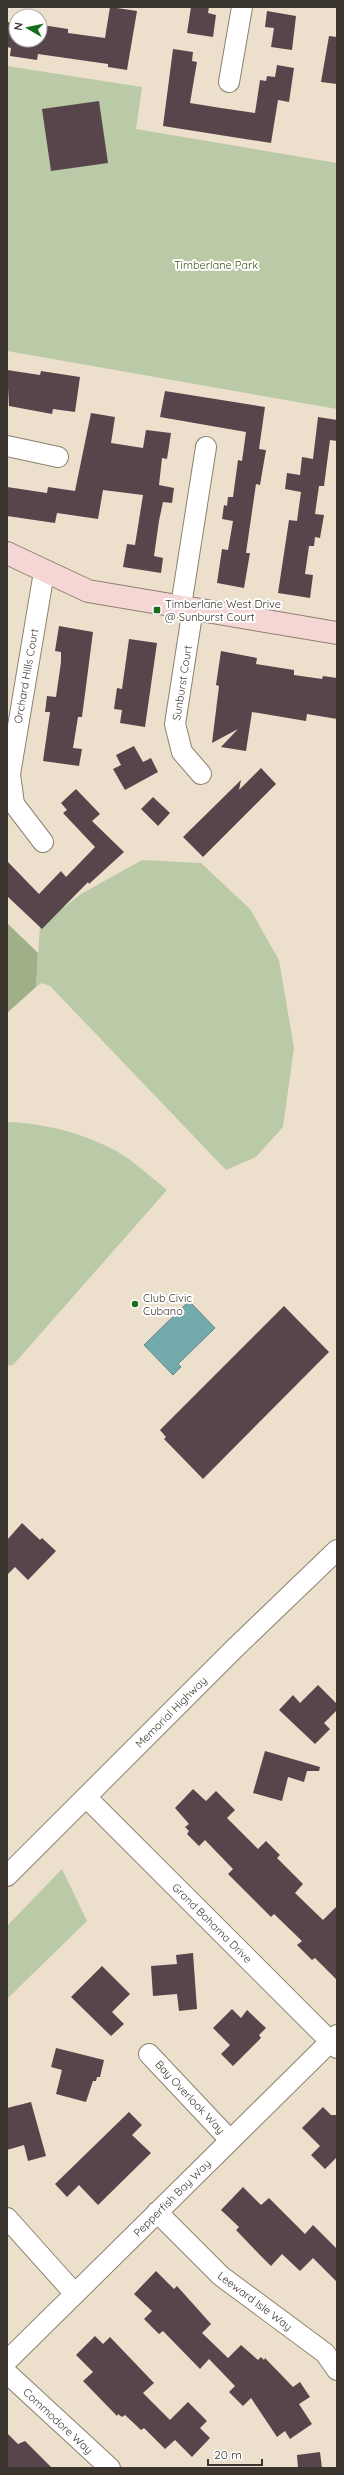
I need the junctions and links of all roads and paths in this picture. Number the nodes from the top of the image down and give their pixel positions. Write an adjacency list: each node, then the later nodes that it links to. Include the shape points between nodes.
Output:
1 (242, 7): 2 (street)
2 (229, 82)
3 (7, 446): 5 (street)
4 (206, 447): 8 (street, Sunburst Court)
5 (58, 457)
6 (7, 553): 7 (street)
7 (44, 572): 8 (street, via 88,591); 11 (street, Orchard Hills Court, via 10,774 14,804)
8 (187, 607): 9 (street); 10 (street, Sunburst Court, via 175,724 182,752)
9 (337, 633)
10 (201, 774)
11 (43, 842)
12 (337, 1550): 13 (street, Memorial Highway)
13 (86, 1797): 14 (street, Memorial Highway); 15 (street, Grand Bahama Drive)
14 (7, 1876)
15 (335, 2041): 17 (street, Pepperfish Bay Way)
16 (149, 2054): 17 (street, Bay Overlook Way)
17 (230, 2140): 18 (street, Pepperfish Bay Way)
18 (157, 2212): 20 (street, Pepperfish Bay Way); 22 (street, Leeward Isle Way, via 220,2276 325,2353)
19 (7, 2218): 20 (street)
20 (75, 2294): 21 (street, Pepperfish Bay Way)
21 (7, 2361)
22 (337, 2370)
23 (7, 2373): 24 (street, Commodore Way)
24 (110, 2468)

